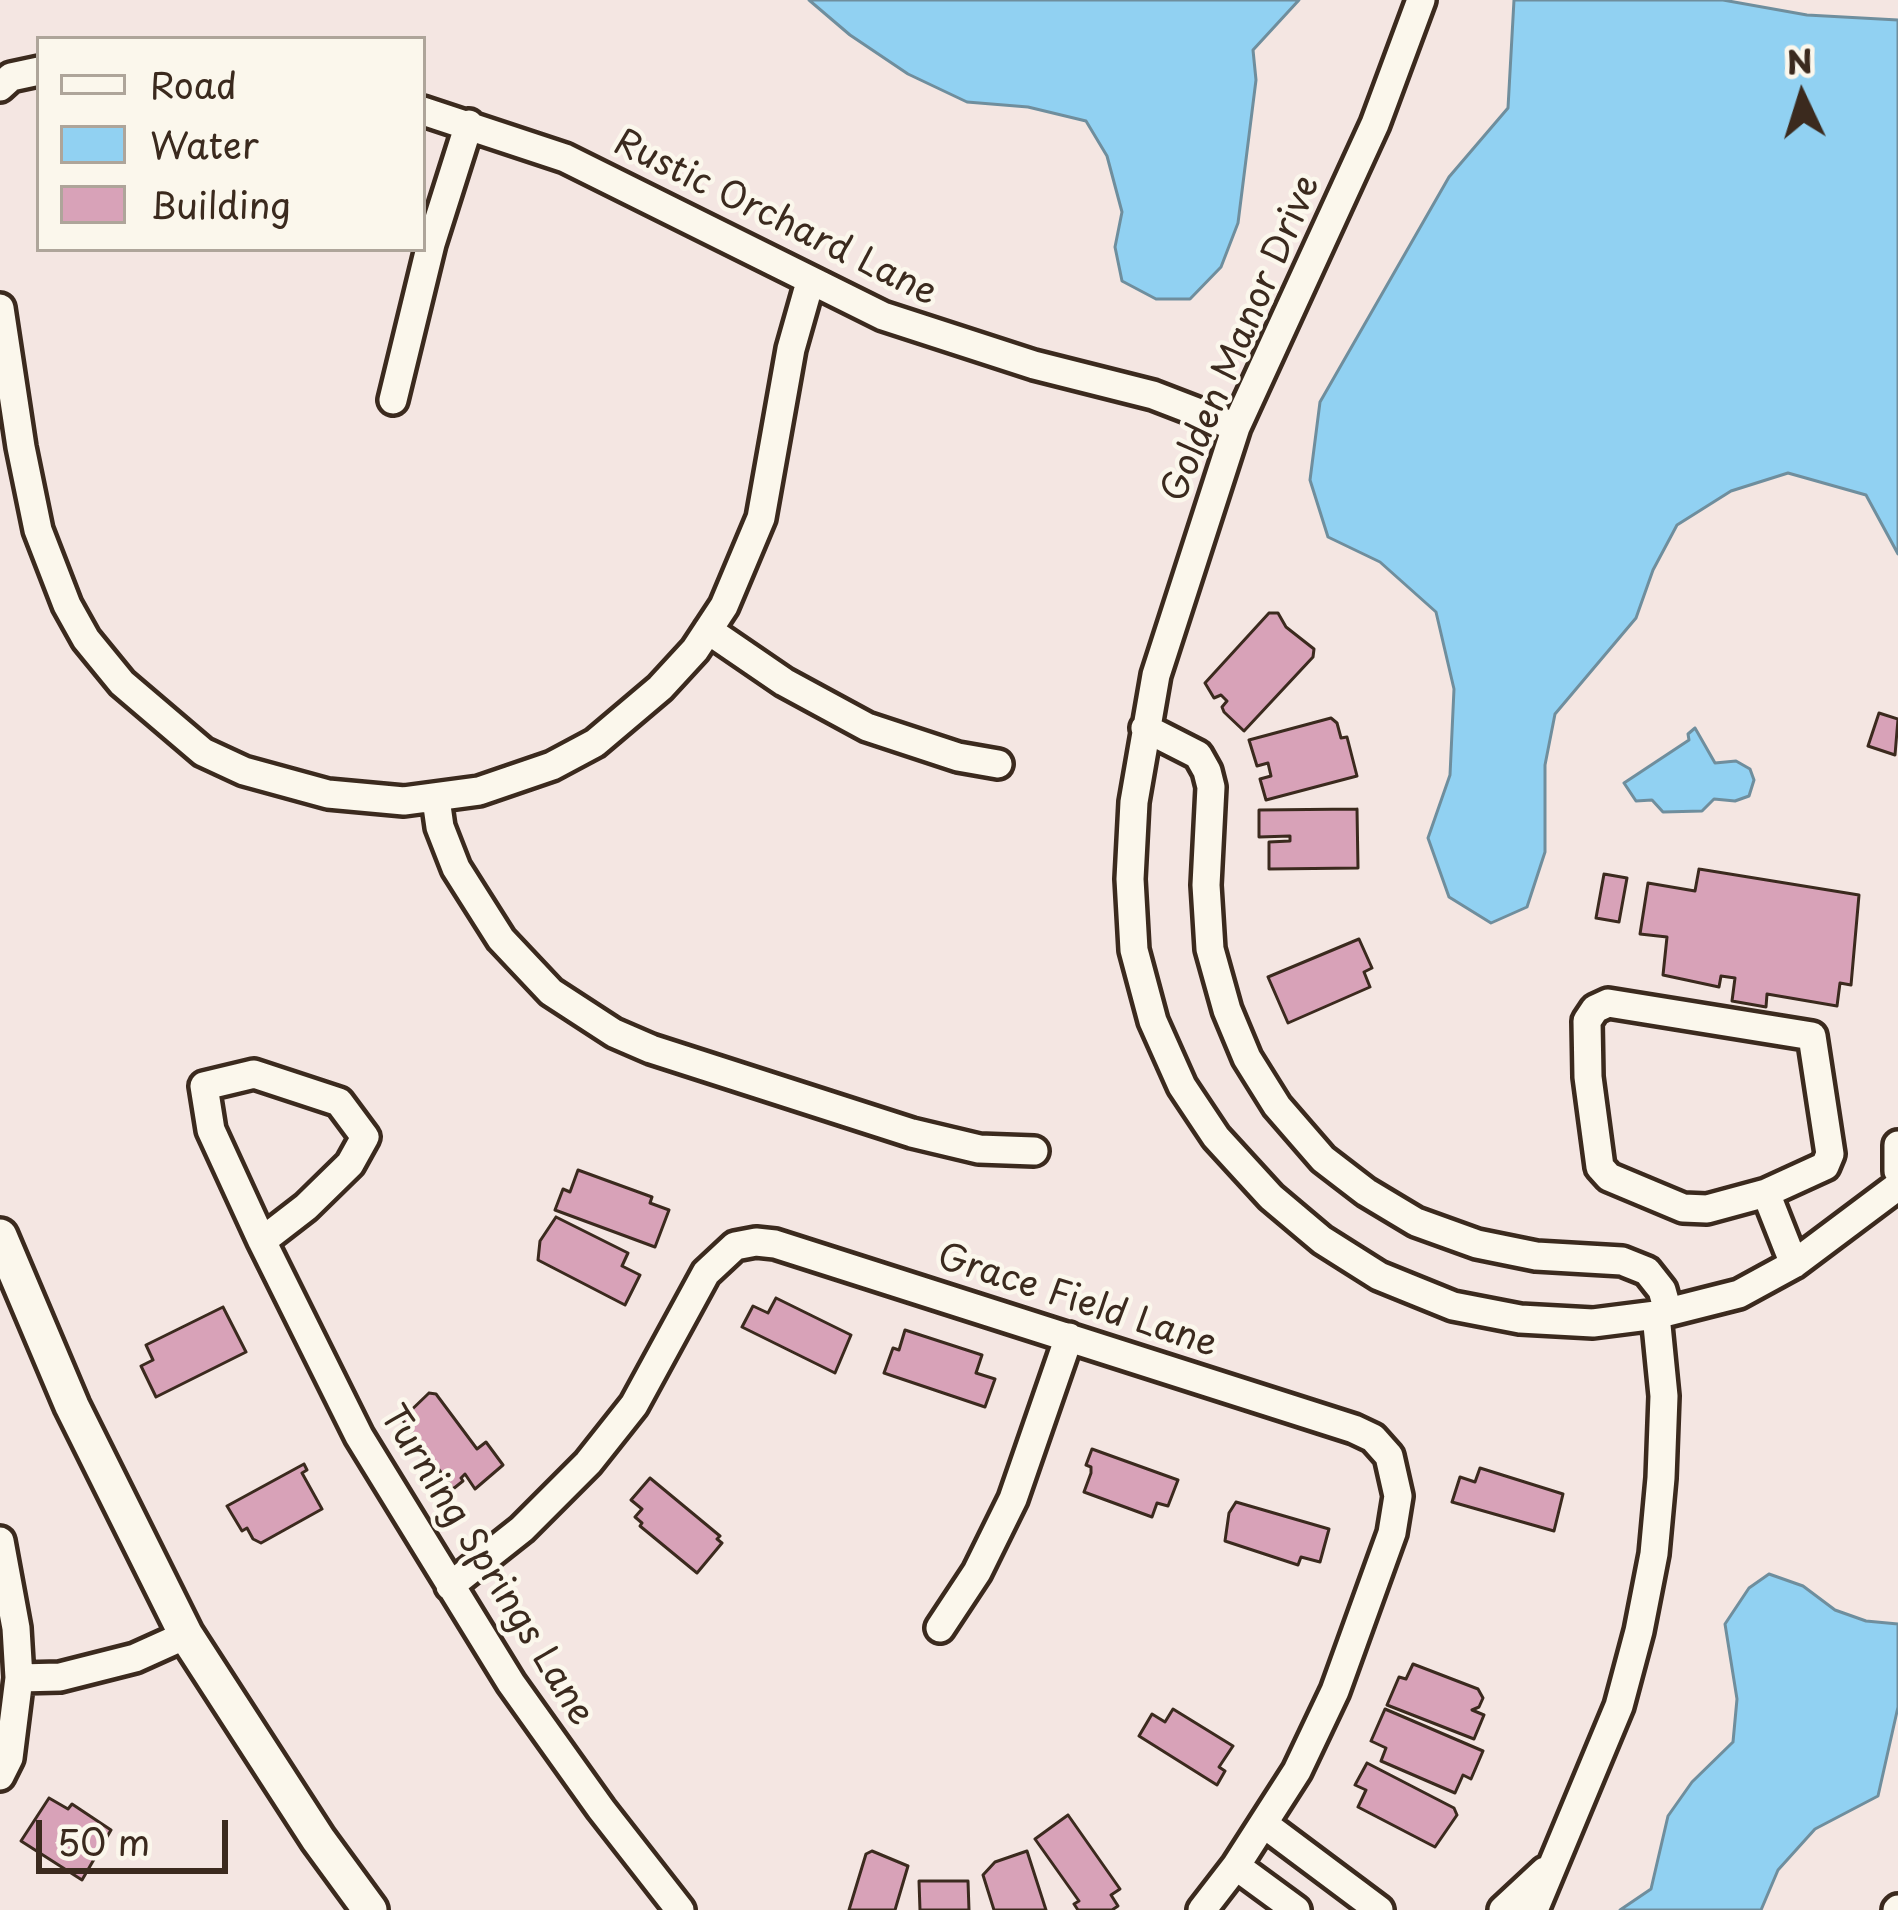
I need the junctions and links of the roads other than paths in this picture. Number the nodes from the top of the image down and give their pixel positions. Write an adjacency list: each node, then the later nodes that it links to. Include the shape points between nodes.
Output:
1 (1421, 0): 9 (street, Golden Manor Drive, via 1376,124)
2 (36, 72): 3 (street)
3 (0, 86)
4 (426, 112): 5 (street, Rustic Orchard Lane)
5 (469, 124): 6 (street, Rustic Orchard Lane, via 565,158); 8 (street)
6 (810, 282): 9 (street, Rustic Orchard Lane, via 933,335 1153,395); 10 (street, via 761,518)
7 (0, 308): 13 (street, via 38,530 67,605 122,683 203,752 244,771 328,794)
8 (393, 400)
9 (1236, 427): 11 (street, Golden Manor Drive, via 1172,615)
10 (708, 630): 12 (street, via 868,727); 13 (street, via 660,688 595,743 515,782)
11 (1145, 728): 22 (street, via 1198,755 1207,771 1210,949 1227,1010 1277,1106 1323,1159 1416,1222 1477,1244 1622,1261 1646,1271 1667,1308); 22 (street, Golden Manor Drive, via 1130,879 1134,950 1153,1022 1216,1137 1271,1197 1379,1276 1520,1319 1593,1323)
12 (998, 764)
13 (436, 800): 15 (street, via 456,868 501,939 551,992 614,1033 911,1133)
14 (1898, 1145): 16 (street)
15 (1034, 1150)
16 (1898, 1171)
17 (1898, 1186): 21 (street, Golden Manor Drive)
18 (1766, 1193): 18 (street, via 1825,1166 1830,1154 1812,1036 1608,1003 1594,1009 1586,1022 1589,1095 1600,1167 1609,1177 1683,1208); 21 (street)
19 (0, 1236): 27 (main road, via 72,1406)
20 (262, 1240): 20 (street, Turning Springs Lane, via 350,1164 365,1137 339,1102 254,1074 204,1086 211,1130); 25 (street, Turning Springs Lane, via 359,1436)
21 (1794, 1264): 22 (street, Golden Manor Drive, via 1739,1294)
22 (1656, 1315): 31 (street, via 1664,1396 1650,1573 1619,1706)
23 (1069, 1337): 25 (street, Grace Field Lane, via 775,1244 735,1246 706,1273 634,1405 588,1463); 26 (street, via 1013,1498); 30 (street, Grace Field Lane, via 1354,1429 1389,1456 1398,1496 1392,1533 1335,1691)
24 (0, 1541): 28 (street)
25 (450, 1586): 34 (street, Turning Springs Lane, via 511,1683)
26 (940, 1628)
27 (186, 1634): 28 (street, via 60,1678); 33 (main road)
28 (19, 1678): 29 (street)
29 (0, 1776)
30 (1264, 1823): 32 (street); 37 (street)
31 (1552, 1864): 38 (street); 39 (street)
32 (1237, 1866): 35 (street); 36 (street)
33 (370, 1910)
34 (680, 1910)
35 (1202, 1910)
36 (1296, 1910)
37 (1379, 1910)
38 (1503, 1910)
39 (1534, 1910)

